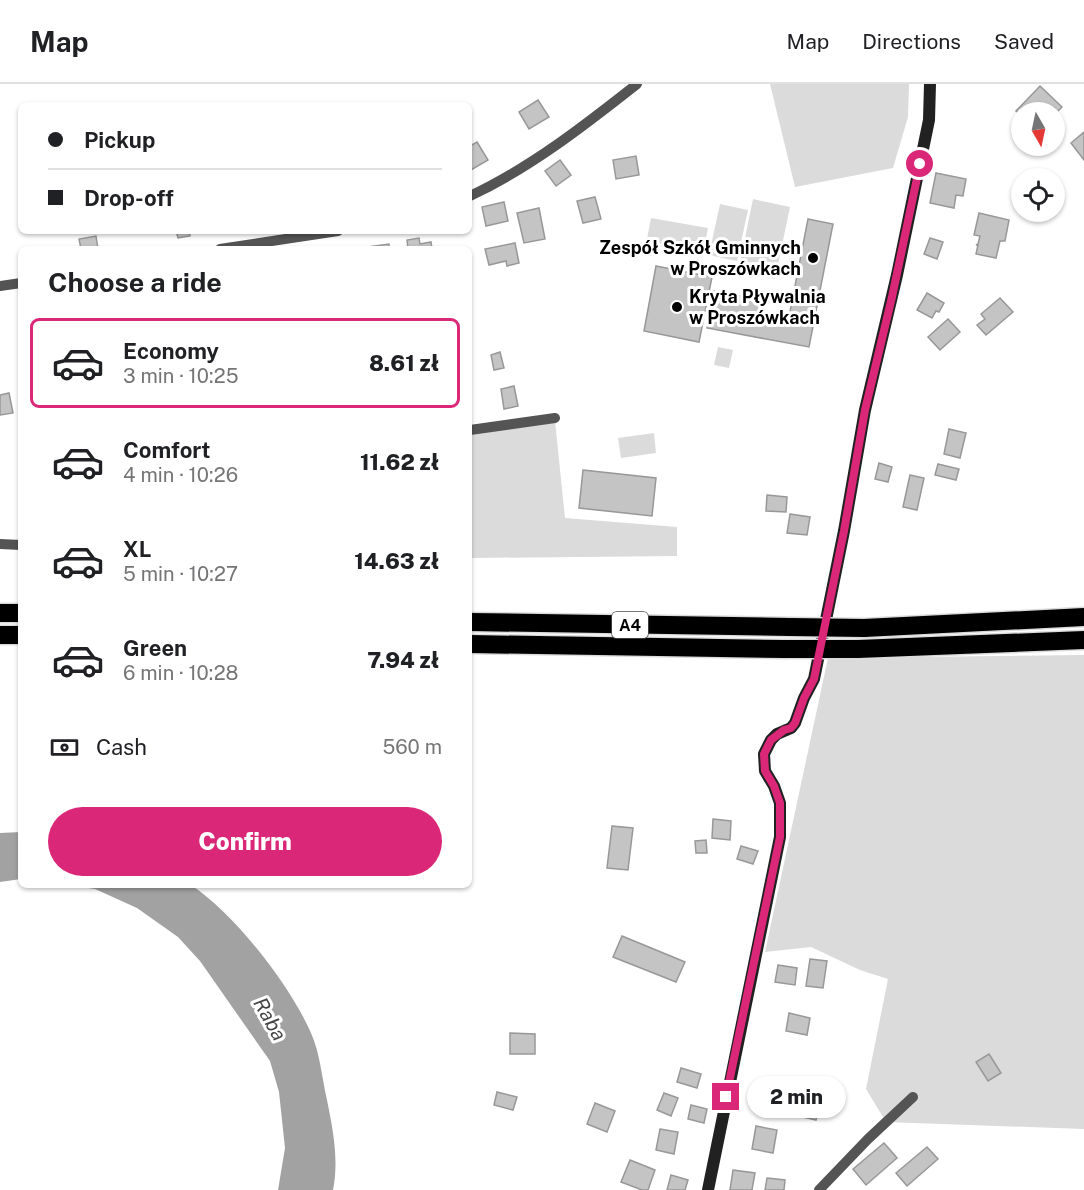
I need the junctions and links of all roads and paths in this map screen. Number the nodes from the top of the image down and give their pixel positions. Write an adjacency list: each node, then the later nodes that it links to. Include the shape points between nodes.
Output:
1 (637, 84): 3 (street, via 531,161)
2 (930, 84): 21 (main road, via 929,120 865,410 814,679 795,723 771,740 764,754 765,771 780,803 780,837)
3 (472, 195)
4 (318, 234): 5 (street)
5 (240, 246)
6 (18, 283): 7 (street)
7 (0, 286)
8 (555, 418): 9 (street)
9 (472, 430)
10 (0, 544): 11 (street)
11 (18, 545)
12 (0, 613): 13 (highway)
13 (18, 614)
14 (1084, 617): 15 (highway, A4, bridge, via 864,628)
15 (472, 622)
16 (0, 635): 17 (highway)
17 (18, 635)
18 (1084, 640): 19 (highway, A4, bridge, via 858,650)
19 (472, 644)
20 (913, 1097): 22 (street)
21 (708, 1190)
22 (819, 1190)

